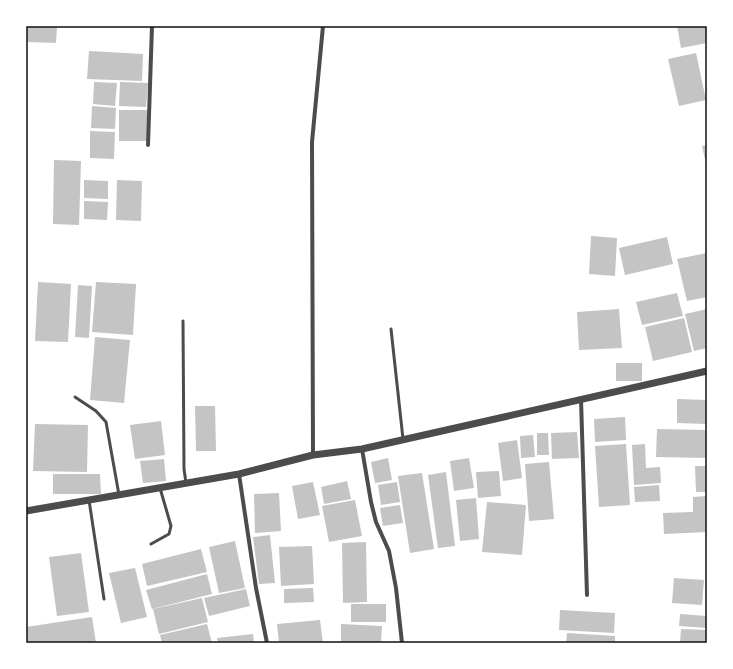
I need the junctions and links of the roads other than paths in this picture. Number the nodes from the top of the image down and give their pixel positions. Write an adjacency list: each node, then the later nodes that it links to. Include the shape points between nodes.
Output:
1 (152, 26): 3 (street)
2 (323, 26): 11 (street, via 312,142)
3 (148, 145)
4 (183, 321): 13 (lane)
5 (391, 329): 9 (lane)
6 (707, 370): 8 (street)
7 (75, 397): 15 (lane, via 96,411 106,422)
8 (581, 399): 9 (street); 19 (street)
9 (403, 439): 10 (street)
10 (362, 449): 11 (street); 22 (street, via 376,522 389,551)
11 (313, 456): 12 (street)
12 (239, 474): 13 (street); 21 (street, via 256,588)
13 (186, 483): 14 (street)
14 (160, 488): 15 (street); 18 (lane, via 171,526 169,534)
15 (119, 495): 16 (street)
16 (89, 500): 17 (street); 20 (lane)
17 (26, 511)
18 (151, 544)
19 (587, 595)
20 (104, 599)
21 (268, 643)
22 (402, 643)

